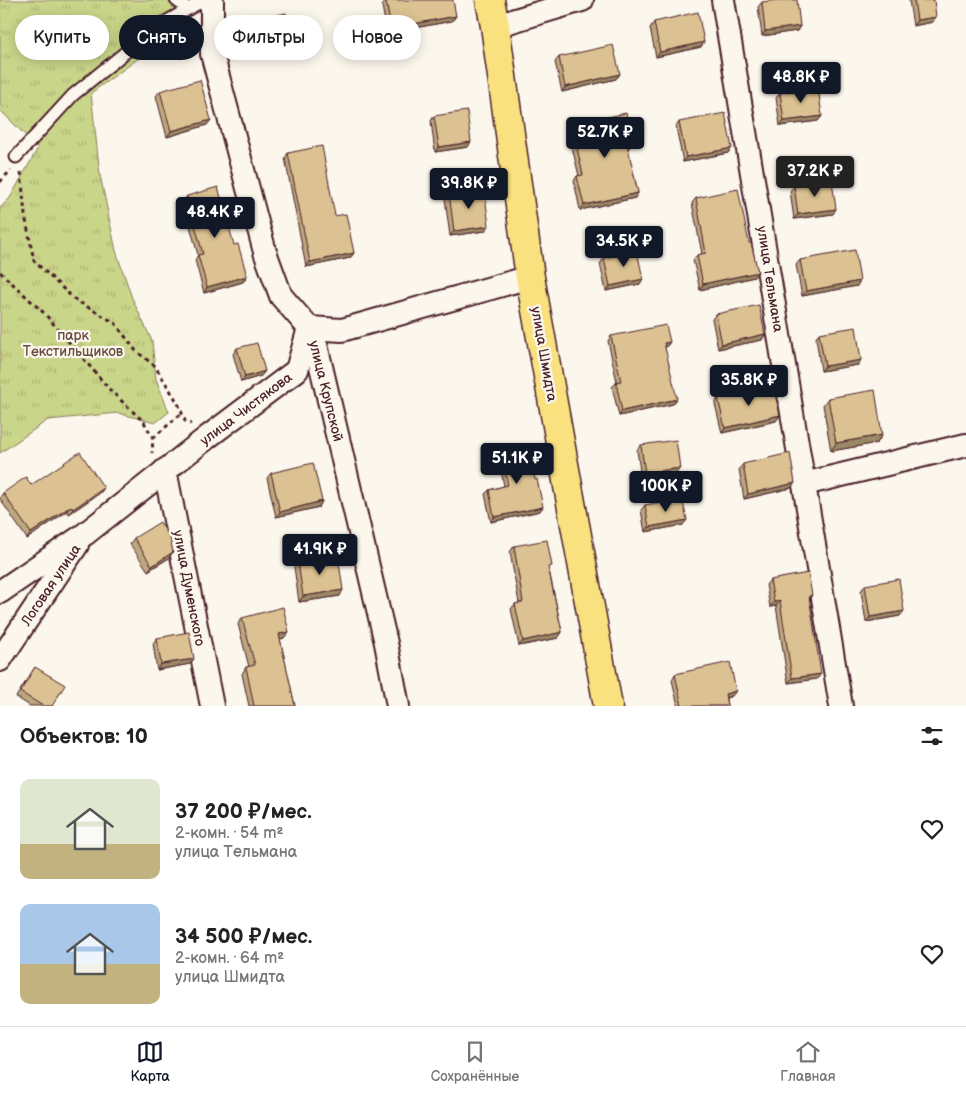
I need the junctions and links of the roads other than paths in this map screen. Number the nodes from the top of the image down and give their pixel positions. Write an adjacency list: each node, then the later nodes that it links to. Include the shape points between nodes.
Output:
1 (176, 0): 6 (lane)
2 (204, 0): 6 (lane)
3 (212, 0): 10 (street, улица Крупской, via 212,54 265,252 281,296)
4 (582, 0): 7 (street)
5 (723, 0): 13 (street, улица Тельмана)
6 (188, 10): 8 (lane, via 155,28 73,95)
7 (492, 13): 9 (main road, улица Шмидта)
8 (16, 157)
9 (530, 277): 10 (street, via 342,330); 19 (main road, улица Шмидта)
10 (309, 328): 12 (street, улица Чистякова, via 297,370); 18 (street, улица Крупской, via 316,345 366,556)
11 (966, 444): 13 (street)
12 (157, 477): 14 (street, улица Чистякова); 17 (street, улица Думенского)
13 (804, 484): 20 (street, улица Тельмана)
14 (85, 534): 15 (street, улица Чистякова); 16 (street, Логовая улица)
15 (0, 592)
16 (0, 660)
17 (212, 706)
18 (398, 706)
19 (608, 706)
20 (841, 706)

